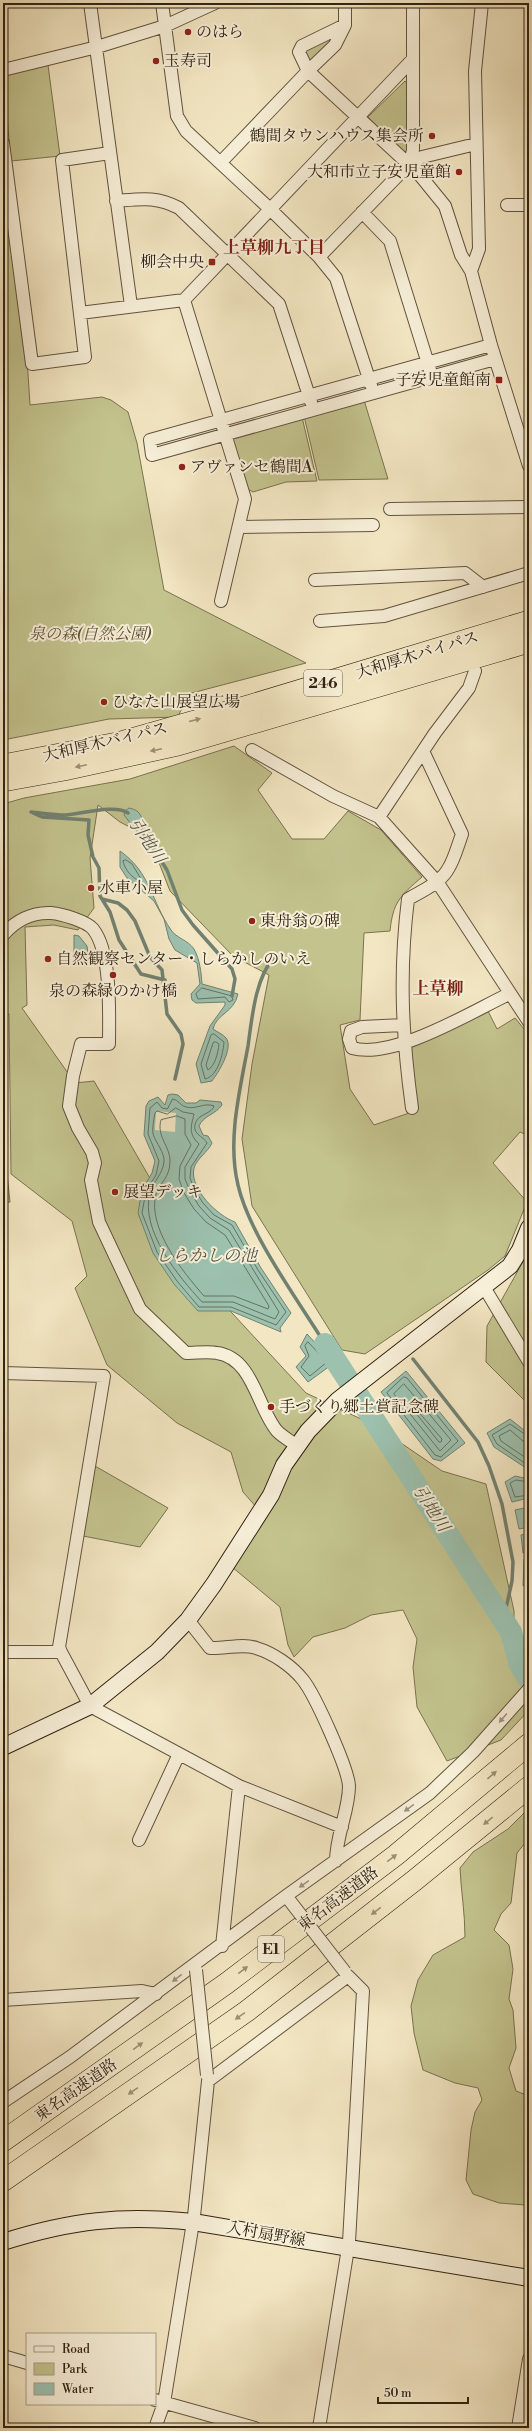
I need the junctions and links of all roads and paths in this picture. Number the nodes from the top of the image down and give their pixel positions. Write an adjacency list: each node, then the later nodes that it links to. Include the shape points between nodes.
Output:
1 (90, 3): 9 (street)
2 (162, 3): 8 (street)
3 (215, 3): 8 (street)
4 (345, 3): 7 (street)
5 (413, 3): 10 (street)
6 (482, 3): 15 (street, via 475,72)
7 (345, 25): 12 (street, via 335,45); 12 (street, via 302,46 299,52)
8 (165, 26): 9 (street); 17 (street, via 177,116 186,130)
9 (97, 47): 11 (street); 16 (street)
10 (414, 59): 13 (street); 18 (street, via 413,150)
11 (3, 70)
12 (308, 71): 13 (street); 17 (street)
13 (358, 118): 18 (street); 22 (street)
14 (3, 143): 29 (street, via 32,364 85,357)
15 (476, 144): 18 (street, via 422,157); 26 (street, via 479,249)
16 (110, 153): 19 (street); 29 (street, via 62,160)
17 (221, 162): 22 (street)
18 (410, 163): 23 (street); 26 (street, via 445,206 461,255)
19 (116, 202): 24 (street, via 147,198 164,200 179,208); 28 (street)
20 (507, 205): 21 (street)
21 (529, 205)
22 (270, 209): 24 (street); 25 (street)
23 (362, 212): 25 (street); 32 (street, via 390,241)
24 (228, 253): 27 (street); 36 (street, via 279,304)
25 (319, 257): 34 (street, via 336,278)
26 (471, 271): 30 (street)
27 (184, 300): 28 (street); 38 (street)
28 (131, 306): 29 (street)
29 (80, 313)
30 (491, 345): 31 (street); 32 (street)
31 (496, 359): 33 (street); 40 (street)
32 (428, 362): 33 (street); 34 (street)
33 (432, 376): 35 (street)
34 (369, 379): 35 (street); 36 (street)
35 (373, 393): 37 (street)
36 (309, 395): 37 (street); 38 (street)
37 (313, 410): 39 (street)
38 (221, 419): 39 (street); 39 (street, via 150,440 152,455)
39 (225, 434): 44 (street, via 245,499)
40 (529, 466)
41 (529, 507): 42 (street)
42 (390, 509)
43 (373, 525): 44 (street)
44 (240, 527): 48 (street)
45 (529, 573): 47 (street)
46 (315, 580): 47 (street, via 465,573)
47 (483, 587): 50 (street, via 384,616)
48 (221, 600)
49 (529, 610): 55 (highway, 246, via 327,672)
50 (320, 621)
51 (529, 621): 55 (highway, 大和厚木バイパス / 246)
52 (529, 642): 56 (highway, 大和厚木バイパス / 246)
53 (529, 655): 54 (highway, 246)
54 (474, 671): 56 (highway, 246, via 304,718); 59 (street, via 469,688)
55 (251, 705): 57 (highway, 大和厚木バイパス / 246, one-way to 55)
56 (198, 738): 57 (highway, 大和厚木バイパス / 246, one-way to 57, via 178,745)
57 (118, 750): 60 (highway, 大和厚木バイパス / 246); 61 (highway, 大和厚木バイパス / 246, one-way to 61)
58 (252, 750): 62 (street, via 333,796)
59 (423, 751): 62 (street); 63 (street, via 462,834 451,867)
60 (3, 765)
61 (3, 781)
62 (379, 816): 63 (street)
63 (438, 883): 65 (street); 67 (street, via 408,899 403,939)
64 (3, 935): 74 (street, via 12,924 44,913 64,914 93,929 109,982 109,1044 81,1044 69,1106 95,1163 91,1180 99,1222 140,1309 186,1353 217,1353 229,1356 244,1369 256,1388 258,1401 274,1426)
65 (509, 994): 66 (street); 68 (street)
66 (529, 1022)
67 (403, 1026): 68 (street); 68 (street, via 362,1027 351,1031 349,1039 352,1048 364,1052)
68 (403, 1045): 69 (street)
69 (412, 1108)
70 (529, 1228): 71 (street, via 510,1266)
71 (484, 1287): 72 (street); 74 (street, via 345,1394)
72 (529, 1362)
73 (3, 1373): 77 (street, via 104,1376 59,1648)
74 (296, 1445): 75 (street, via 271,1495)
75 (188, 1620): 79 (street, via 157,1652); 85 (street, via 210,1648 254,1647 290,1667 303,1680 346,1773 349,1785)
76 (3, 1652): 77 (street)
77 (61, 1652): 79 (street)
78 (529, 1689): 87 (street, one-way to 87, via 474,1752 430,1793)
79 (90, 1706): 81 (street); 82 (street)
80 (529, 1744): 96 (highway, 東名高速道路 / E1, one-way to 80, via 264,1954 396,1855)
81 (3, 1747)
82 (179, 1754): 83 (street); 86 (street)
83 (239, 1786): 85 (street); 89 (street)
84 (529, 1787): 97 (highway, 東名高速道路 / E1, one-way to 97, via 248,2011)
85 (342, 1827): 87 (street, via 336,1846)
86 (139, 1840)
87 (336, 1861): 88 (street, one-way to 88)
88 (288, 1899): 89 (street); 91 (street, bridge)
89 (222, 1946): 90 (street)
90 (196, 1967): 92 (street, one-way to 92); 94 (street, bridge)
91 (347, 1974): 94 (street); 100 (street, via 363,1991)
92 (156, 1994): 93 (street, via 142,1991); 95 (street)
93 (3, 2000)
94 (208, 2078): 98 (street)
95 (3, 2102)
96 (3, 2141)
97 (3, 2181)
98 (194, 2222): 99 (street, 入村扇野線, via 149,2218 96,2220 54,2227); 100 (street, 入村扇野線); 105 (street)
99 (3, 2242)
100 (349, 2248): 101 (street, 入村扇野線); 108 (street)
101 (529, 2278)
102 (3, 2356): 104 (street)
103 (529, 2359): 109 (street)
104 (26, 2363)
105 (160, 2401): 106 (street); 107 (street)
106 (155, 2428)
107 (255, 2428)
108 (319, 2428)
109 (518, 2428)

